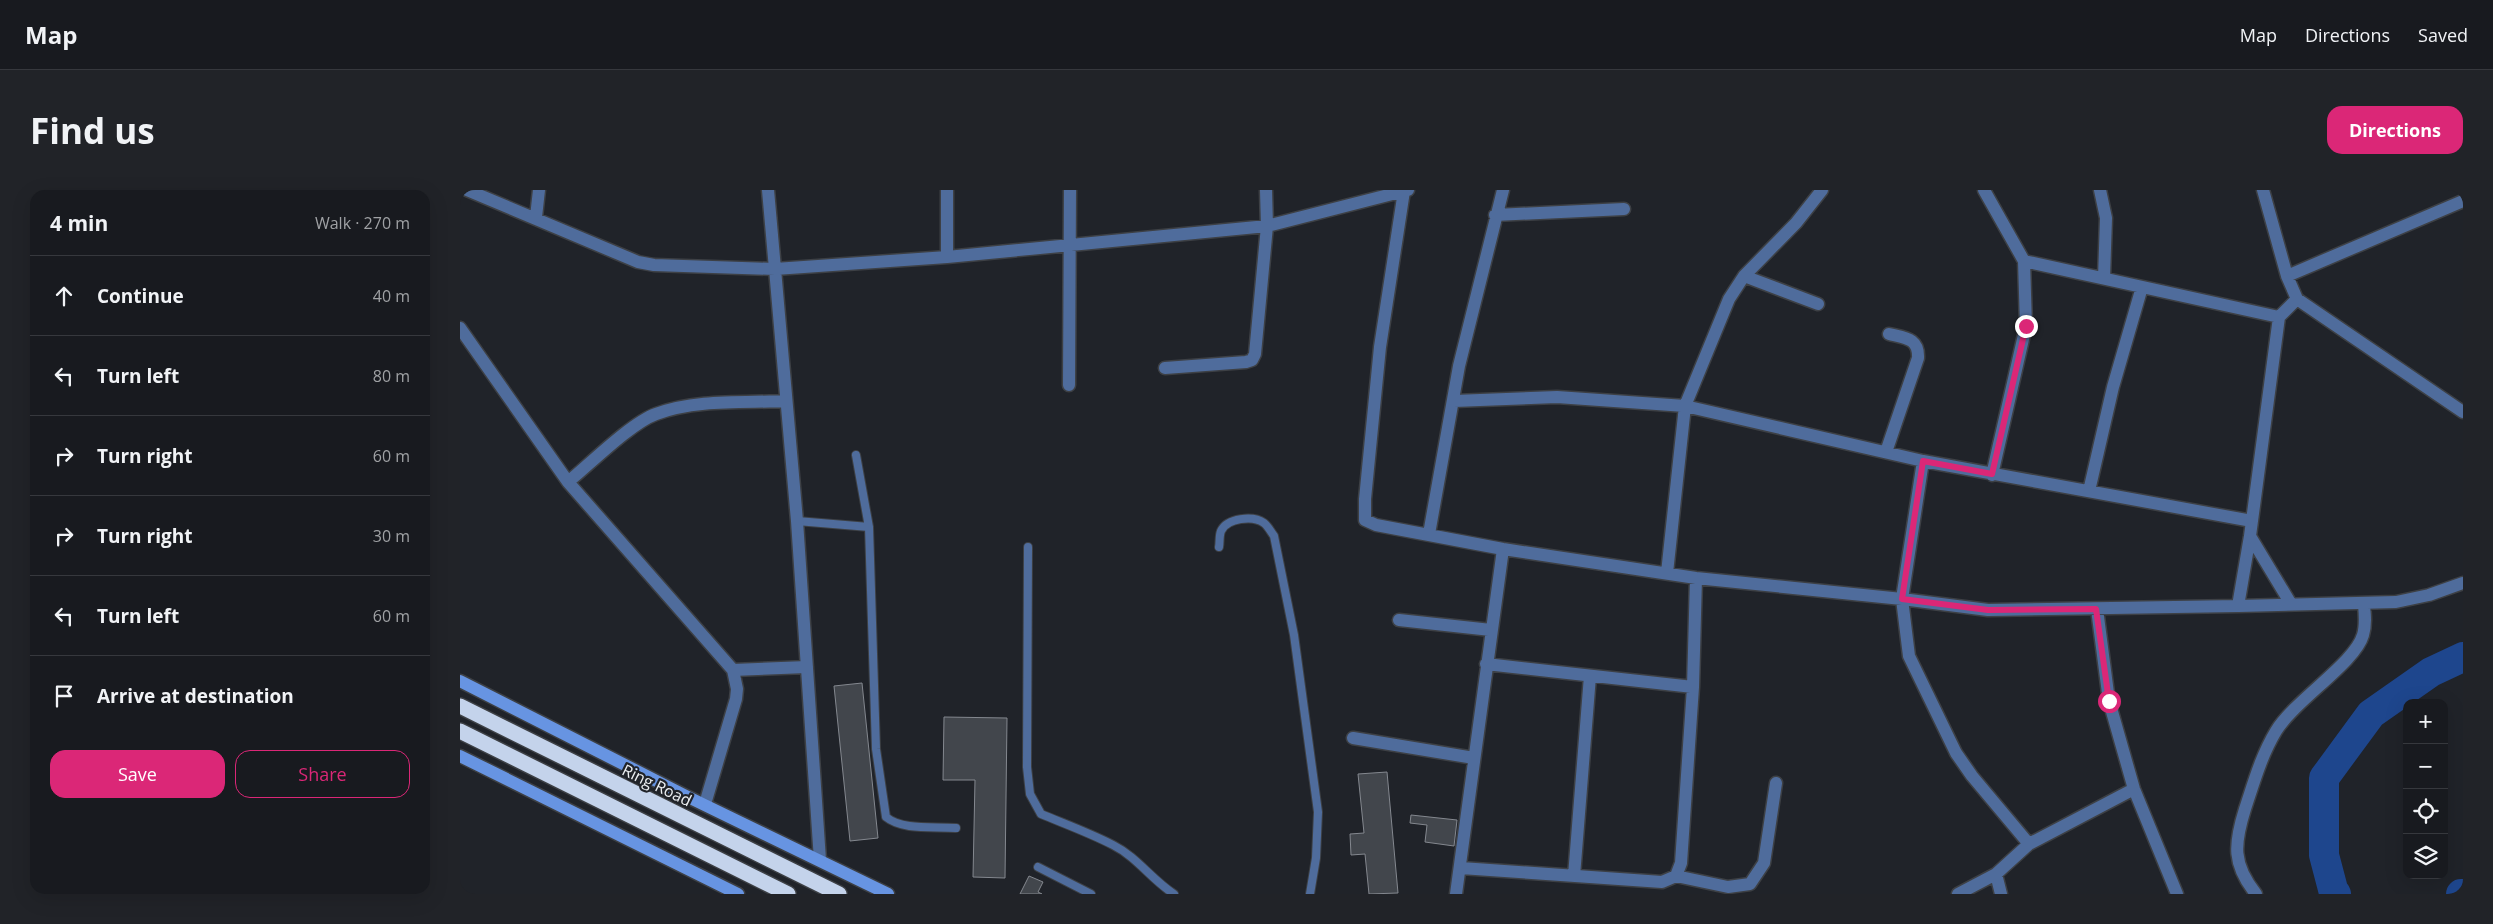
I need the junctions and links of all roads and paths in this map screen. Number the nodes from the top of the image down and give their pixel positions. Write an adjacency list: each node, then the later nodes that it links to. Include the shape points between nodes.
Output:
1 (467, 190): 17 (street)
2 (539, 190): 17 (street)
3 (768, 190): 22 (street)
4 (947, 190): 20 (street)
5 (1070, 190): 19 (street)
6 (1266, 190): 18 (street)
7 (1503, 190): 16 (street)
8 (1822, 190): 23 (street)
9 (1984, 190): 21 (street)
10 (2100, 190): 25 (street, via 2106,218)
11 (2262, 190): 24 (street)
12 (2459, 190): 14 (street)
13 (1406, 191): 18 (street); 47 (street, via 1380,347 1364,518 1376,525)
14 (2463, 201): 24 (street)
15 (1624, 209): 16 (street)
16 (1496, 214): 35 (street, via 1459,366)
17 (536, 217): 22 (street, via 638,262)
18 (1267, 226): 19 (street); 32 (street, via 1257,347 1252,360)
19 (1070, 246): 20 (street); 33 (street)
20 (947, 257): 22 (street)
21 (2024, 261): 25 (street); 41 (street, via 2026,326)
22 (775, 269): 34 (street)
23 (1744, 276): 28 (street); 36 (street, via 1729,299)
24 (2287, 276): 27 (street)
25 (2104, 278): 26 (street)
26 (2142, 286): 29 (street); 43 (street, via 2112,387)
27 (2297, 299): 29 (street); 37 (street)
28 (1818, 304)
29 (2278, 317): 45 (street)
30 (460, 328): 42 (street)
31 (1889, 334): 38 (street, via 1914,341 1918,347 1918,358)
32 (1165, 368)
33 (1069, 385)
34 (786, 401): 42 (street, via 690,406 656,414 640,423); 44 (street)
35 (1454, 401): 36 (street, via 1557,397); 47 (street)
36 (1685, 406): 38 (street); 52 (street)
37 (2463, 412)
38 (1886, 452): 40 (street)
39 (856, 455): 46 (lane)
40 (1923, 461): 41 (street); 55 (street)
41 (1992, 474): 43 (street)
42 (568, 482): 64 (street)
43 (2088, 491): 45 (street)
44 (797, 521): 46 (lane); 63 (street)
45 (2252, 521): 48 (street)
46 (869, 527): 76 (lane, via 876,750 886,817 893,823 905,825)
47 (1429, 534): 51 (street)
48 (2250, 536): 56 (street); 58 (street)
49 (1028, 547): 89 (lane, via 1027,768 1034,805 1041,814 1114,845)
50 (1219, 547): 90 (lane, via 1221,530 1240,519 1265,523 1274,536 1294,635 1318,812)
51 (1503, 549): 52 (street); 61 (street)
52 (1667, 573): 53 (street)
53 (1696, 578): 55 (street); 67 (street)
54 (2463, 583): 57 (street, via 2429,595)
55 (1902, 599): 59 (street, via 1988,610); 77 (street, via 1909,656 1956,752)
56 (2292, 604): 57 (street); 58 (street)
57 (2364, 605): 95 (street, via 2363,636 2354,650 2303,699 2277,730 2256,770 2237,832 2236,854 2247,883)
58 (2238, 606): 59 (street)
59 (2096, 609): 74 (street, via 2109,701)
60 (1399, 620): 61 (street)
61 (1491, 630): 62 (street)
62 (1486, 664): 65 (street); 72 (street)
63 (807, 667): 64 (street); 78 (street)
64 (733, 670): 75 (street, via 736,699)
65 (1590, 676): 67 (street); 82 (street)
66 (460, 681): 75 (street)
67 (1693, 687): 83 (street, via 1681,863)
68 (460, 706): 86 (highway, Ring Road)
69 (460, 731): 85 (highway)
70 (1353, 738): 72 (street)
71 (460, 756): 84 (street)
72 (1474, 758): 80 (street)
73 (1776, 783): 83 (street, via 1764,863 1750,884 1728,887)
74 (2134, 789): 77 (street); 94 (street)
75 (705, 804): 78 (street)
76 (956, 828)
77 (2029, 844): 81 (street)
78 (820, 860): 87 (street)
79 (1038, 867): 88 (lane)
80 (1461, 868): 82 (street); 91 (street)
81 (1996, 874): 92 (street); 93 (street)
82 (1574, 876): 83 (street, via 1662,882)
83 (1676, 876)
84 (738, 894)
85 (788, 894)
86 (840, 894)
87 (888, 894)
88 (1091, 894)
89 (1174, 894)
90 (1310, 894)
91 (1456, 894)
92 (1958, 894)
93 (2001, 894)
94 (2177, 894)
95 (2256, 894)

